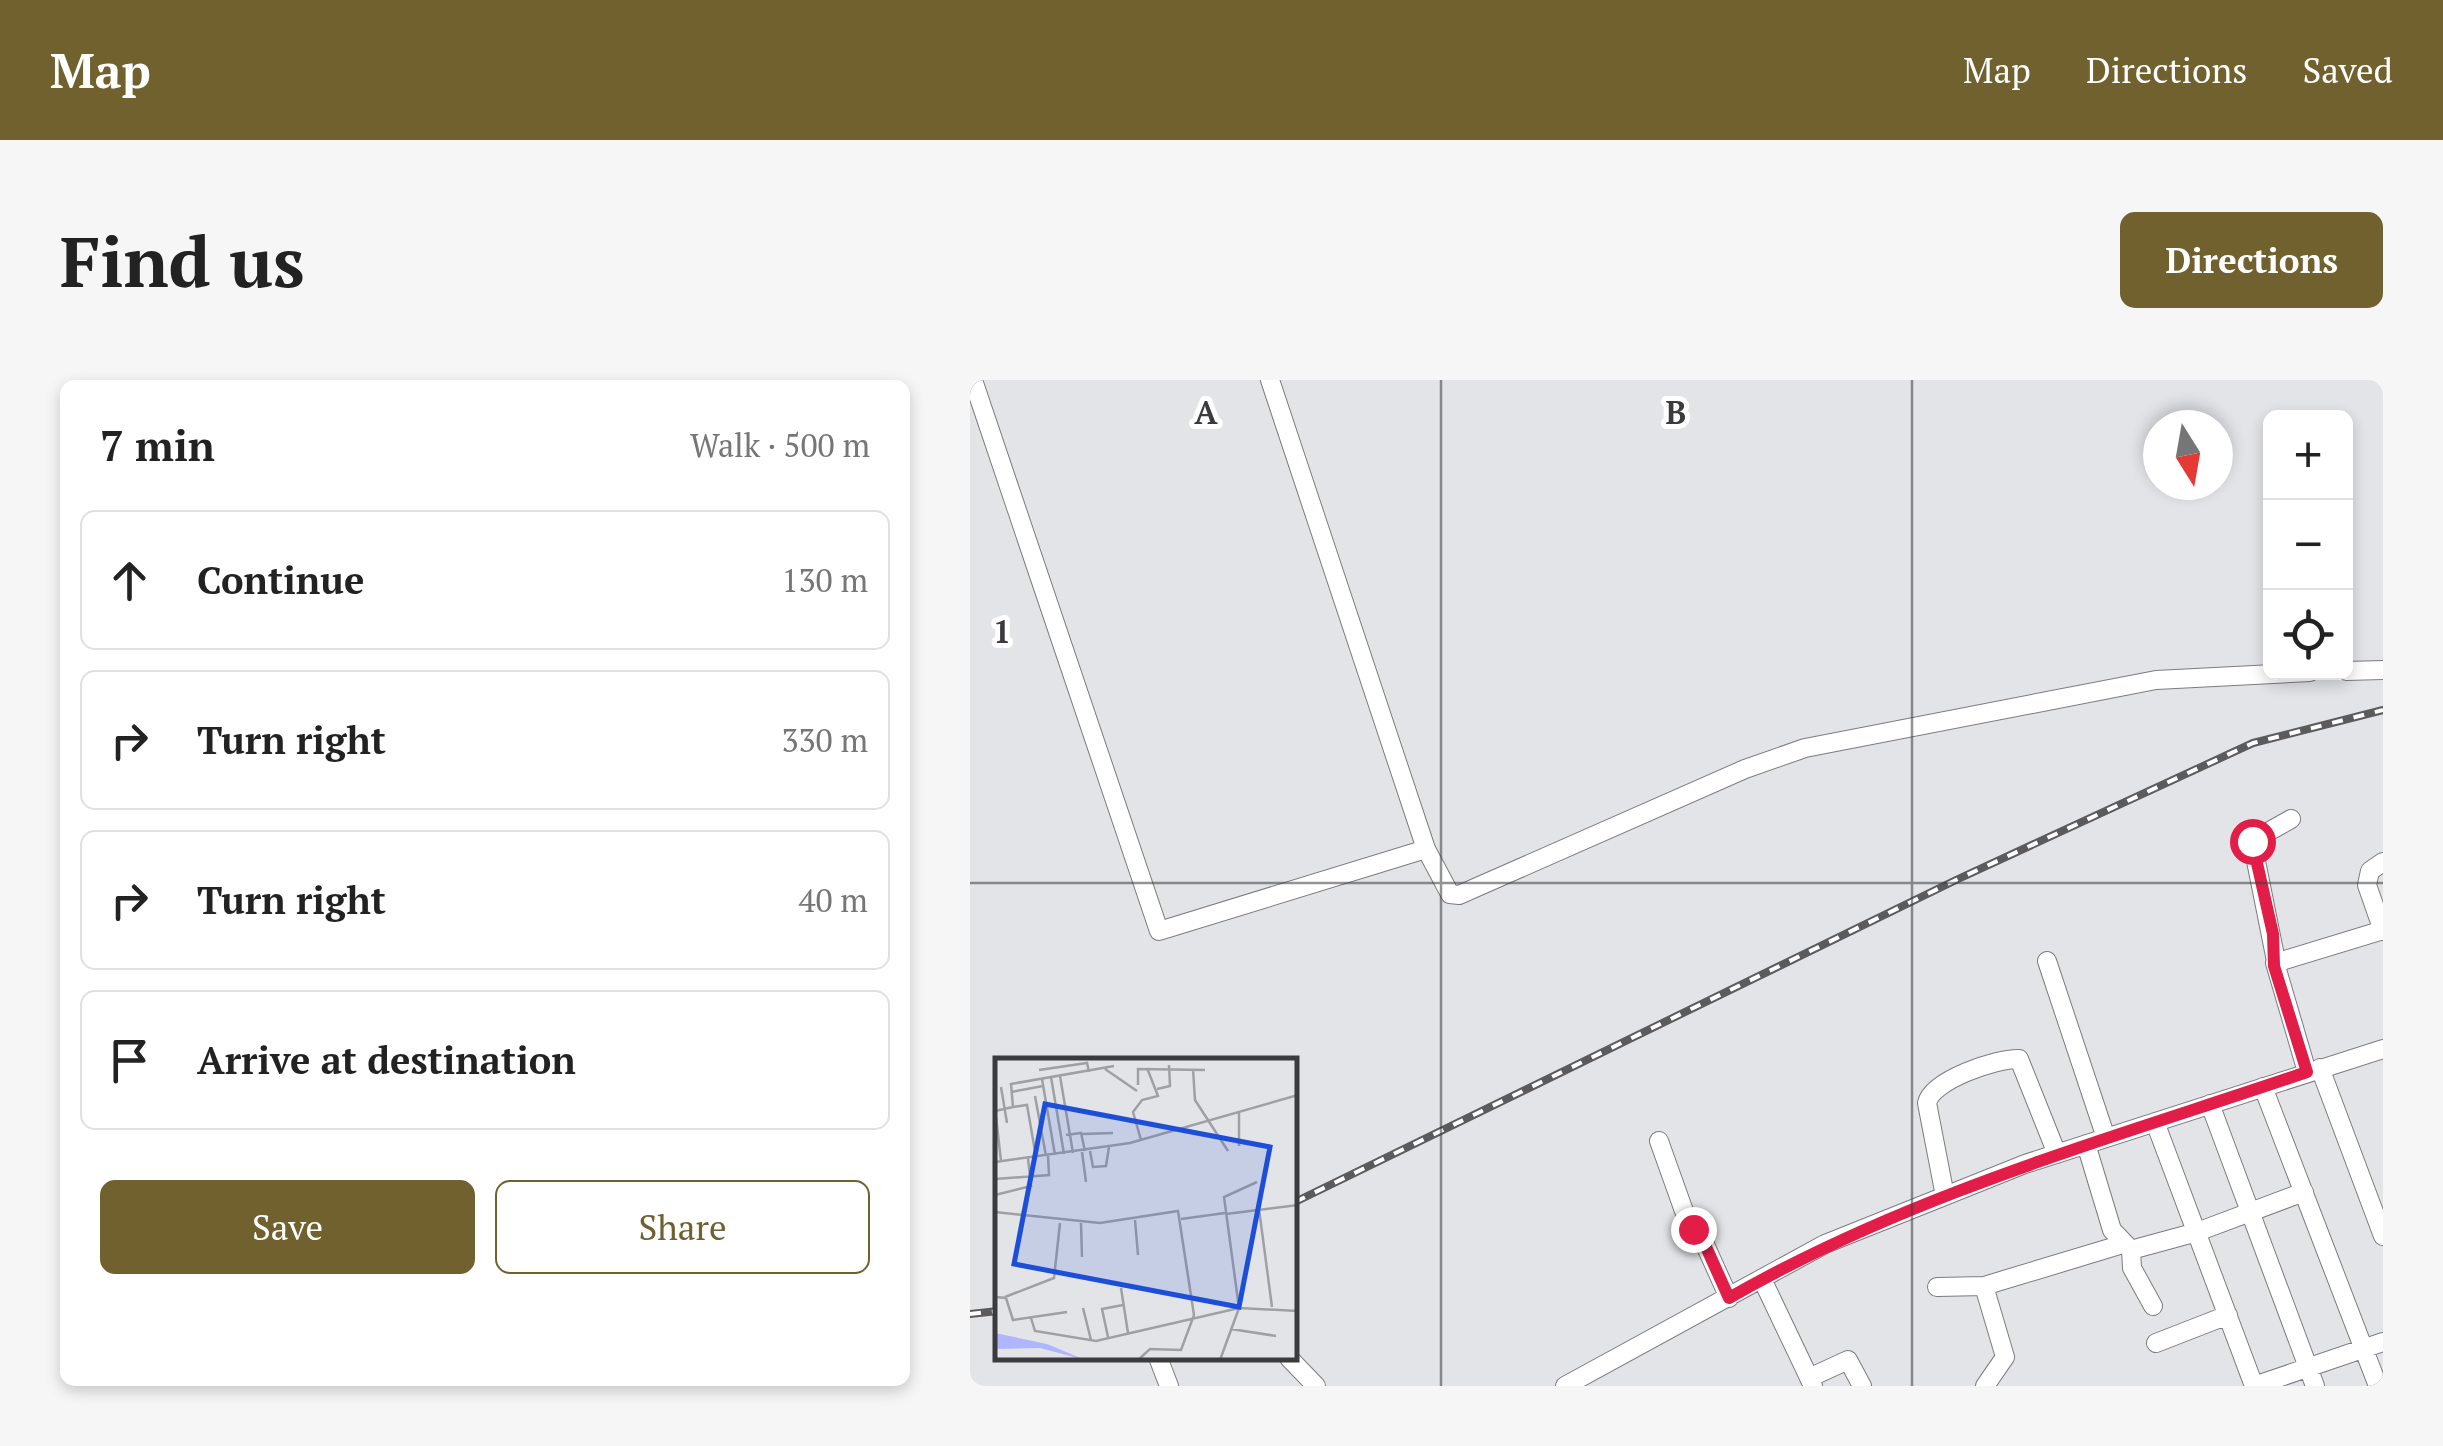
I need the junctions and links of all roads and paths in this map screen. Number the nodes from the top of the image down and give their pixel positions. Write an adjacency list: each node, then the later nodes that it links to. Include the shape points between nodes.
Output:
1 (973, 380): 7 (street, via 1159,931)
2 (1270, 380): 7 (street)
3 (2383, 670): 4 (street)
4 (2353, 672)
5 (2263, 674): 7 (street, via 2156,680 1805,748 1459,894 1444,888)
6 (2291, 819): 11 (street, via 2252,841)
7 (1426, 849)
8 (2383, 862): 9 (street, via 2367,884)
9 (2383, 930): 11 (street)
10 (2047, 960): 17 (street)
11 (2276, 961): 13 (street)
12 (2382, 1053): 13 (street)
13 (2314, 1070): 14 (street); 25 (street)
14 (2263, 1087): 15 (street); 21 (street)
15 (2210, 1104): 16 (street); 23 (street)
16 (2156, 1122): 17 (street); 24 (street)
17 (2106, 1138): 19 (street)
18 (1660, 1141): 30 (street, via 1686,1220 1702,1238)
19 (2086, 1144): 20 (street); 26 (street, via 2112,1230)
20 (2056, 1154): 22 (street); 22 (street, via 2019,1059 1943,1082 1927,1103)
21 (2304, 1192): 23 (street); 35 (street)
22 (1945, 1196): 27 (street, via 1825,1244)
23 (2249, 1212): 24 (street); 38 (street)
24 (2197, 1232): 26 (street); 32 (street)
25 (2383, 1236)
26 (2127, 1247): 28 (street); 31 (street)
27 (1762, 1279): 30 (street); 39 (street)
28 (1984, 1286): 29 (street); 44 (street, via 2005,1357)
29 (1937, 1287)
30 (1729, 1298): 42 (street)
31 (2153, 1306)
32 (2228, 1315): 34 (street); 45 (street)
33 (2383, 1342): 35 (street)
34 (2156, 1343)
35 (2364, 1348): 38 (street); 47 (street)
36 (1158, 1361): 40 (street)
37 (1292, 1361): 41 (street)
38 (2308, 1368): 45 (street); 46 (street)
39 (1811, 1382): 43 (street, via 1848,1360)
40 (1169, 1386)
41 (1316, 1386)
42 (1565, 1386)
43 (1862, 1386)
44 (1985, 1386)
45 (2254, 1386)
46 (2315, 1386)
47 (2378, 1386)

